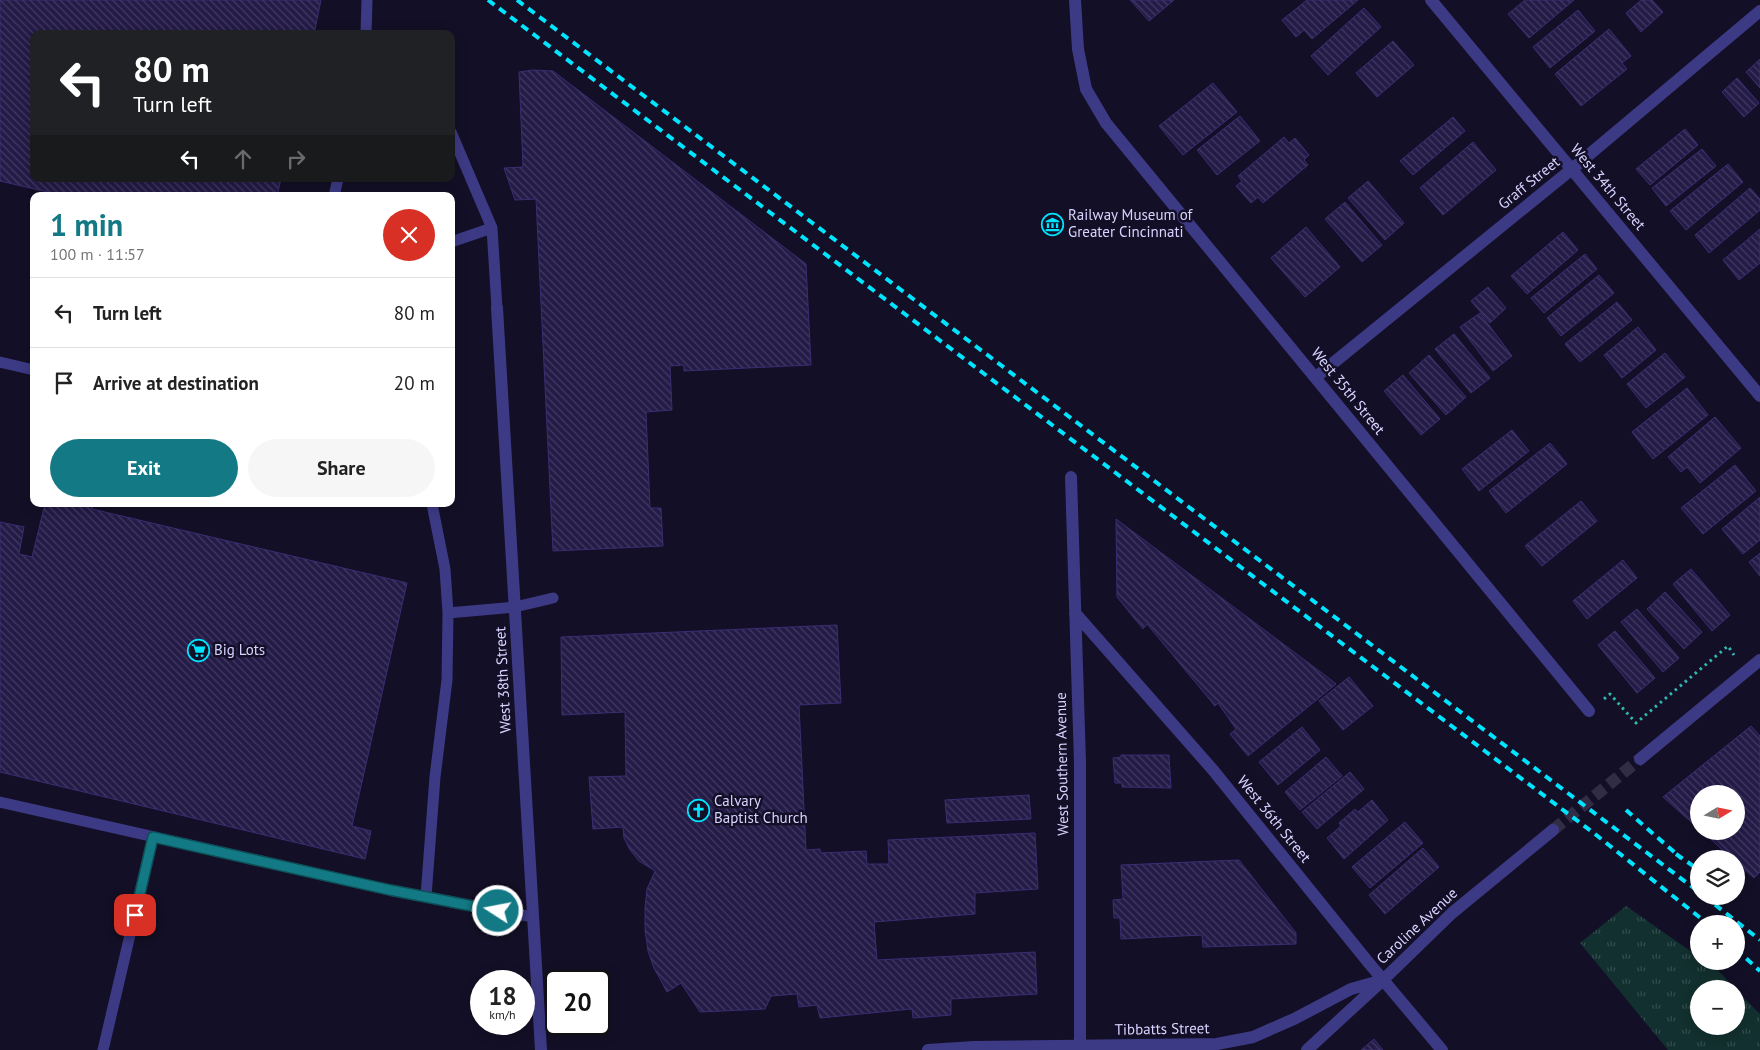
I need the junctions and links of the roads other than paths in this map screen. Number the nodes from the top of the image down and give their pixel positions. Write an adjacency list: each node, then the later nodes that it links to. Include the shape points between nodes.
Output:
1 (367, 0): 5 (lane)
2 (1075, 0): 13 (street, West 35th Street, via 1078,49 1086,89 1106,123)
3 (1431, 0): 7 (street, West 34th Street)
4 (1760, 11): 7 (street, Graff Street)
5 (366, 30)
6 (455, 141): 8 (lane)
7 (1572, 169): 13 (street, Graff Street); 14 (street, West 34th Street)
8 (492, 228): 9 (lane); 10 (lane)
9 (455, 241)
10 (497, 308): 18 (street, West 38th Street)
11 (0, 362): 12 (lane)
12 (30, 369)
13 (1316, 378): 22 (street, West 35th Street)
14 (1760, 396)
15 (1071, 477): 20 (street, West Southern Avenue)
16 (433, 507): 19 (lane, via 445,569)
17 (552, 598): 18 (lane)
18 (515, 607): 19 (lane); 28 (street, West 38th Street)
19 (448, 613): 27 (lane, via 447,680 435,776)
20 (1075, 613): 29 (street, West 36th Street, via 1213,770); 31 (street, West Southern Avenue, via 1080,762)
21 (1760, 660): 23 (street)
22 (1589, 711)
23 (1640, 759)
24 (0, 802): 26 (lane)
25 (1553, 830): 29 (street, Caroline Avenue, via 1452,913)
26 (153, 837): 27 (lane); 32 (lane)
27 (426, 896): 28 (lane)
28 (533, 917): 33 (street, West 38th Street)
29 (1383, 980): 30 (street, Tibbatts Street, via 1351,989 1253,1038); 35 (street, Caroline Avenue); 36 (street, West 36th Street)
30 (1219, 1047): 31 (street, Tibbatts Street)
31 (1080, 1048): 34 (street, Tibbatts Street)
32 (103, 1050)
33 (541, 1050)
34 (928, 1050)
35 (1307, 1050)
36 (1442, 1050)

